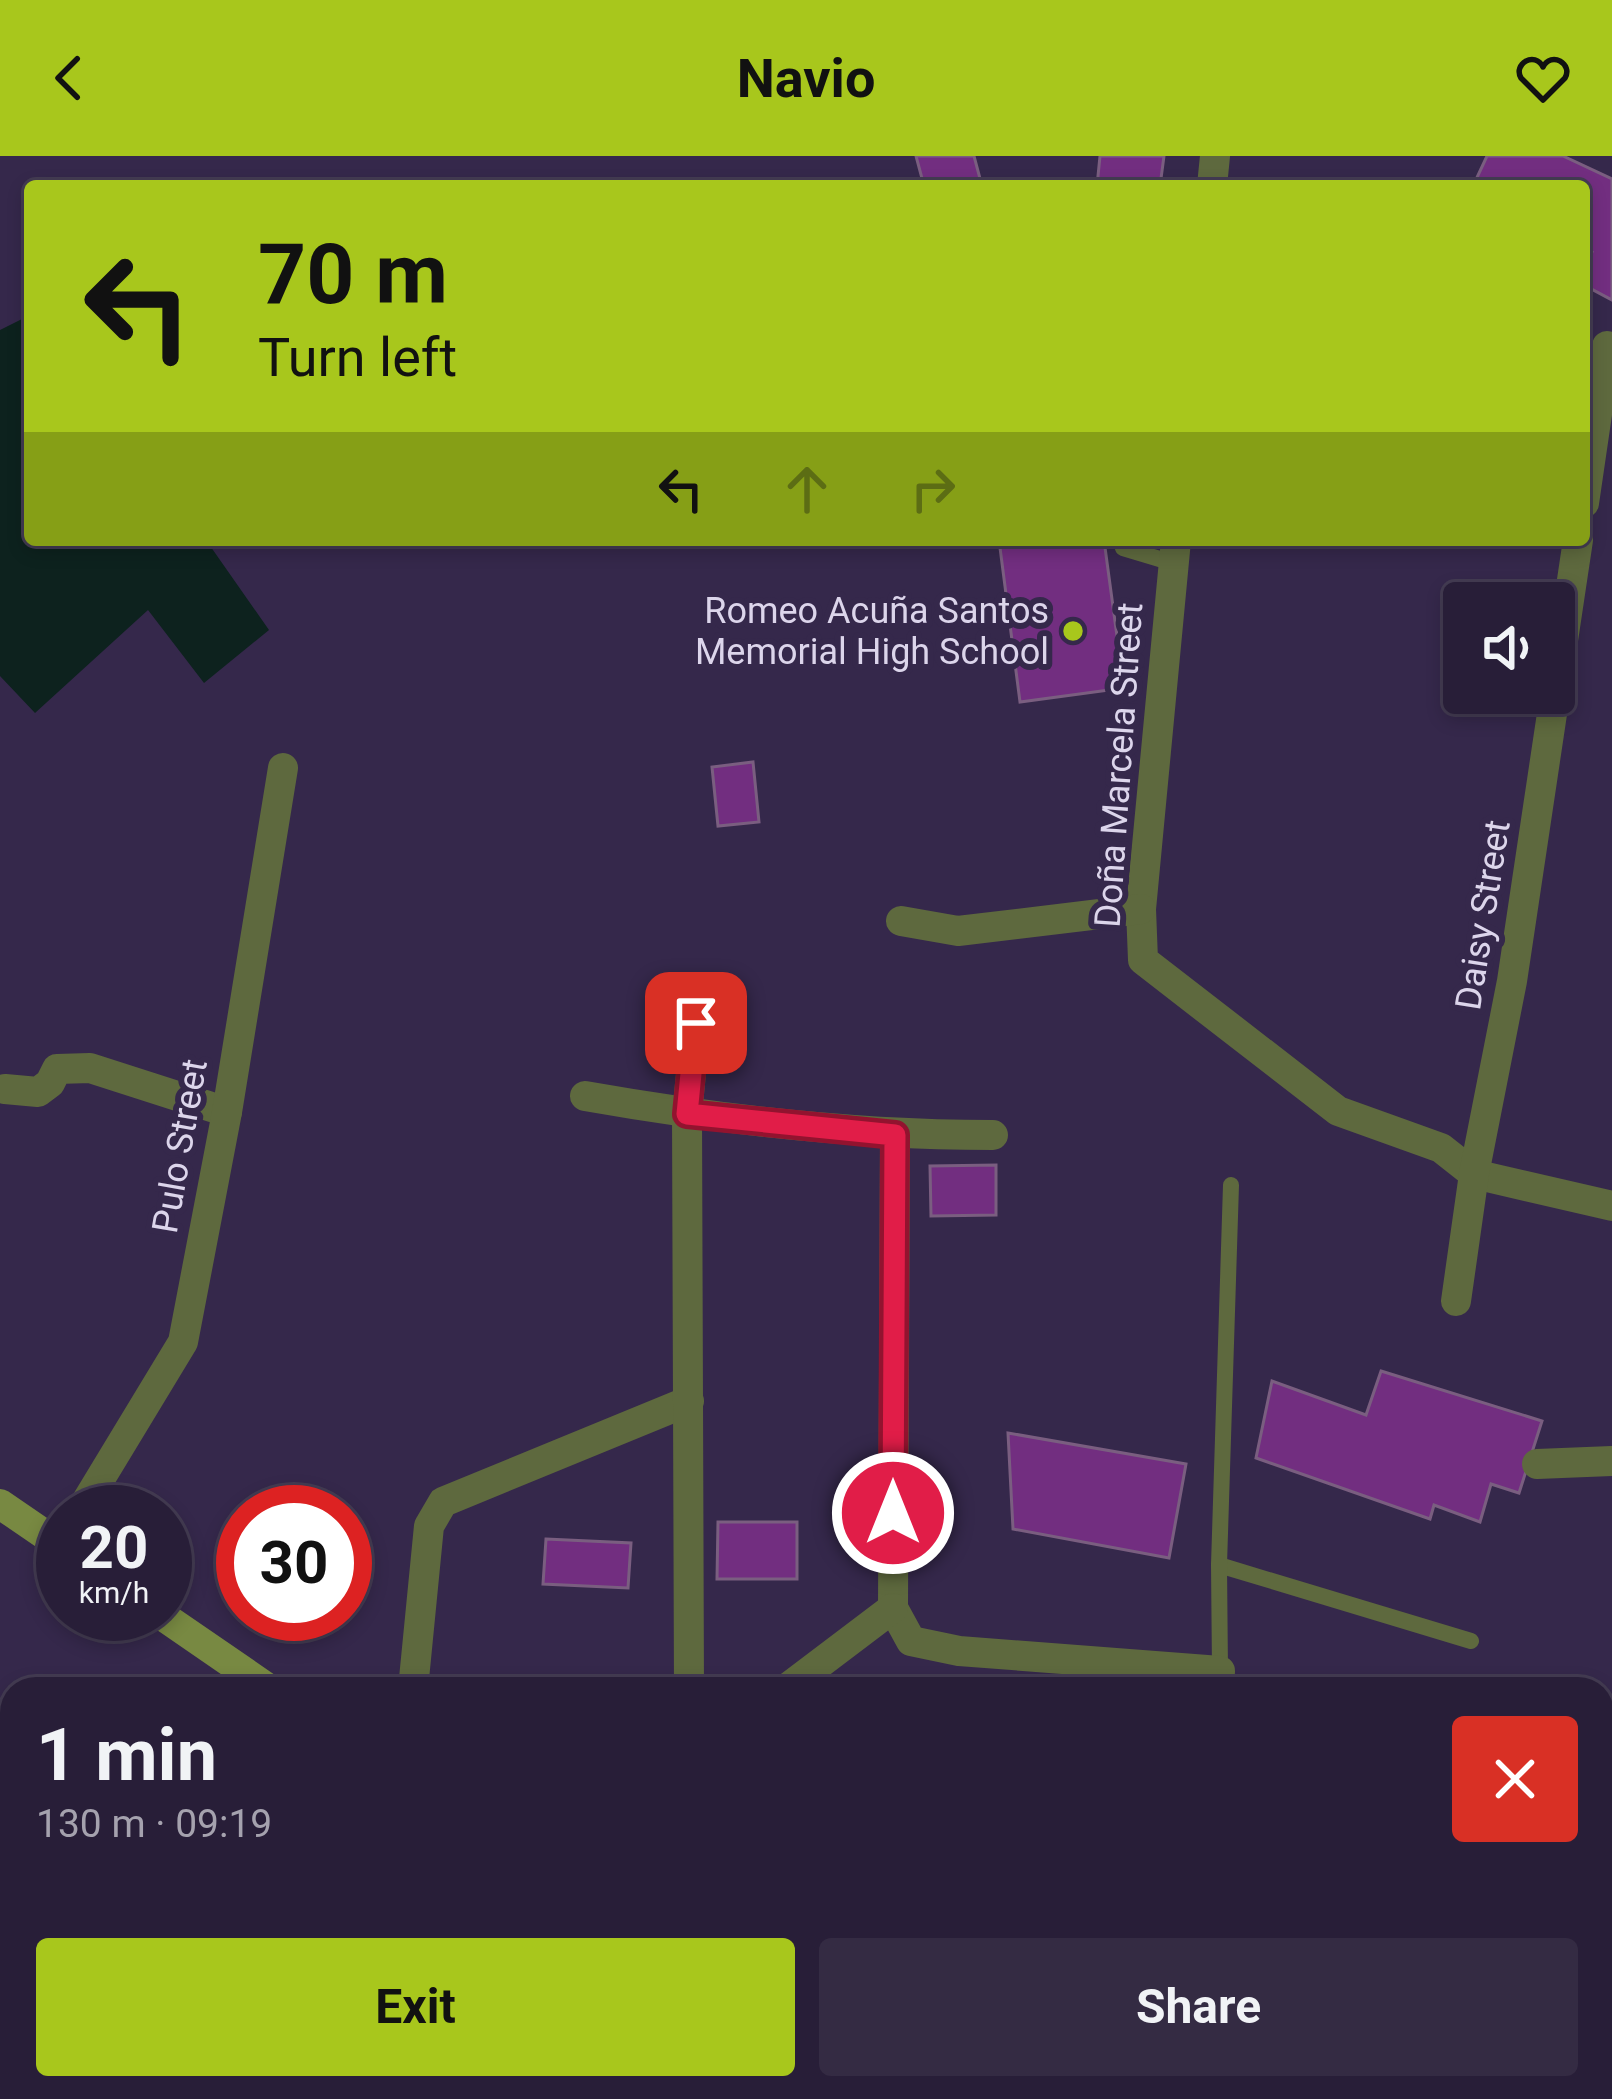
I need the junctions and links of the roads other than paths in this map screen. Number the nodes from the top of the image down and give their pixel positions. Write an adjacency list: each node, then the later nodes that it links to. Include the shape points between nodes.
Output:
1 (1607, 346): 2 (street)
2 (1590, 462)
3 (1122, 546): 5 (lane)
4 (1577, 546): 16 (street, Daisy Street, via 1512,981)
5 (1174, 552): 7 (street, Doña Marcela Street)
6 (283, 768): 12 (street, Pulo Street)
7 (1141, 910): 8 (street, via 958,931); 16 (street, Doña Marcela Street, via 1143,961 1338,1111 1441,1148)
8 (901, 921)
9 (696, 1023): 13 (street)
10 (5, 1089): 12 (street, via 38,1092 57,1069 90,1068)
11 (585, 1096): 13 (street)
12 (227, 1112): 23 (street, Pulo Street, via 183,1342)
13 (687, 1114): 14 (street); 20 (street)
14 (895, 1135): 15 (street); 27 (street)
15 (992, 1135)
16 (1474, 1174): 18 (street, Doña Marcela Street); 19 (street, Daisy Street)
17 (1232, 1185): 26 (lane)
18 (1612, 1206)
19 (1456, 1300)
20 (689, 1401): 31 (street, via 443,1502 429,1526); 32 (street)
21 (1612, 1461): 22 (street)
22 (1537, 1464)
23 (96, 1485)
24 (0, 1504): 25 (main road)
25 (36, 1527)
26 (1220, 1565): 29 (lane); 35 (lane)
27 (893, 1608): 33 (street); 34 (street, via 911,1641)
28 (192, 1636): 30 (main road)
29 (1471, 1641)
30 (252, 1677)
31 (414, 1677)
32 (689, 1677)
33 (802, 1677)
34 (1193, 1677)
35 (1220, 1677)

